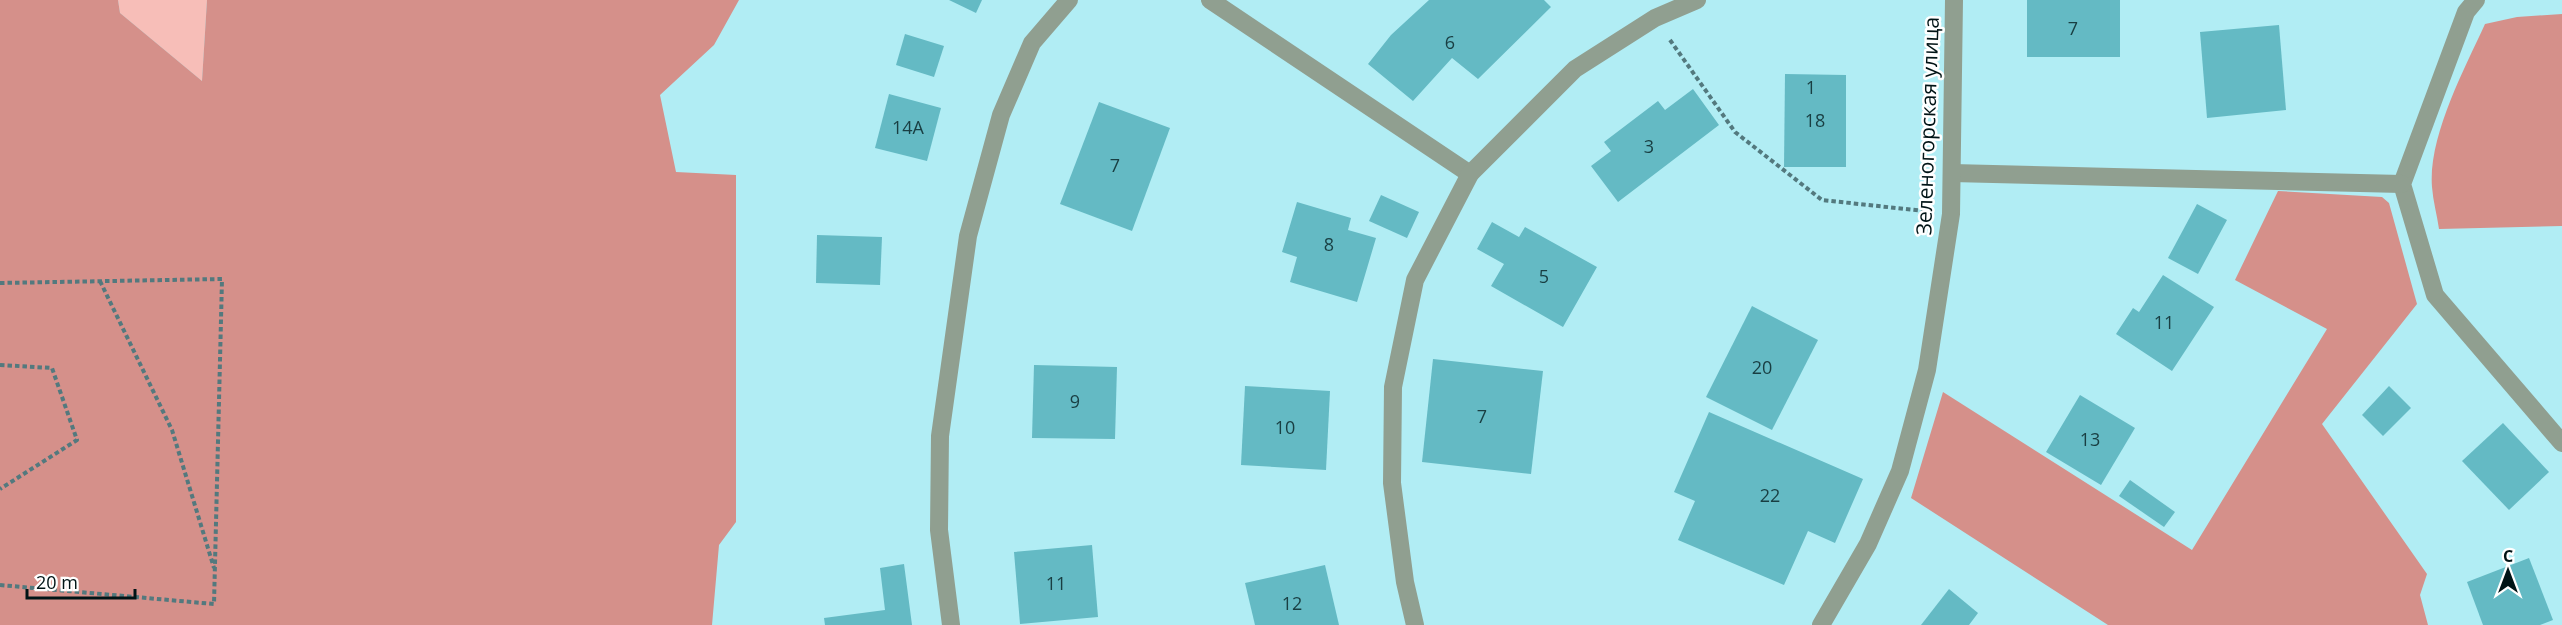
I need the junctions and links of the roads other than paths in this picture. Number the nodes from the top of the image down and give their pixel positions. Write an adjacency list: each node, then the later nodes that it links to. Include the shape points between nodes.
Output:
1 (1069, 0): 10 (street, via 1032,43 1001,115 968,236 940,436 939,530)
2 (1209, 0): 7 (street)
3 (1697, 0): 7 (street, via 1654,18 1575,69)
4 (1954, 0): 6 (street, Зеленогорская улица)
5 (2476, 0): 8 (street, via 2466,12)
6 (1952, 173): 8 (street); 12 (street, Зеленогорская улица, via 1952,214 1927,370 1900,471 1868,544)
7 (1470, 174): 11 (street, via 1415,280 1393,387 1392,483)
8 (2402, 184): 9 (street, via 2435,295)
9 (2562, 443)
10 (951, 625)
11 (1414, 625)
12 (1821, 625)

